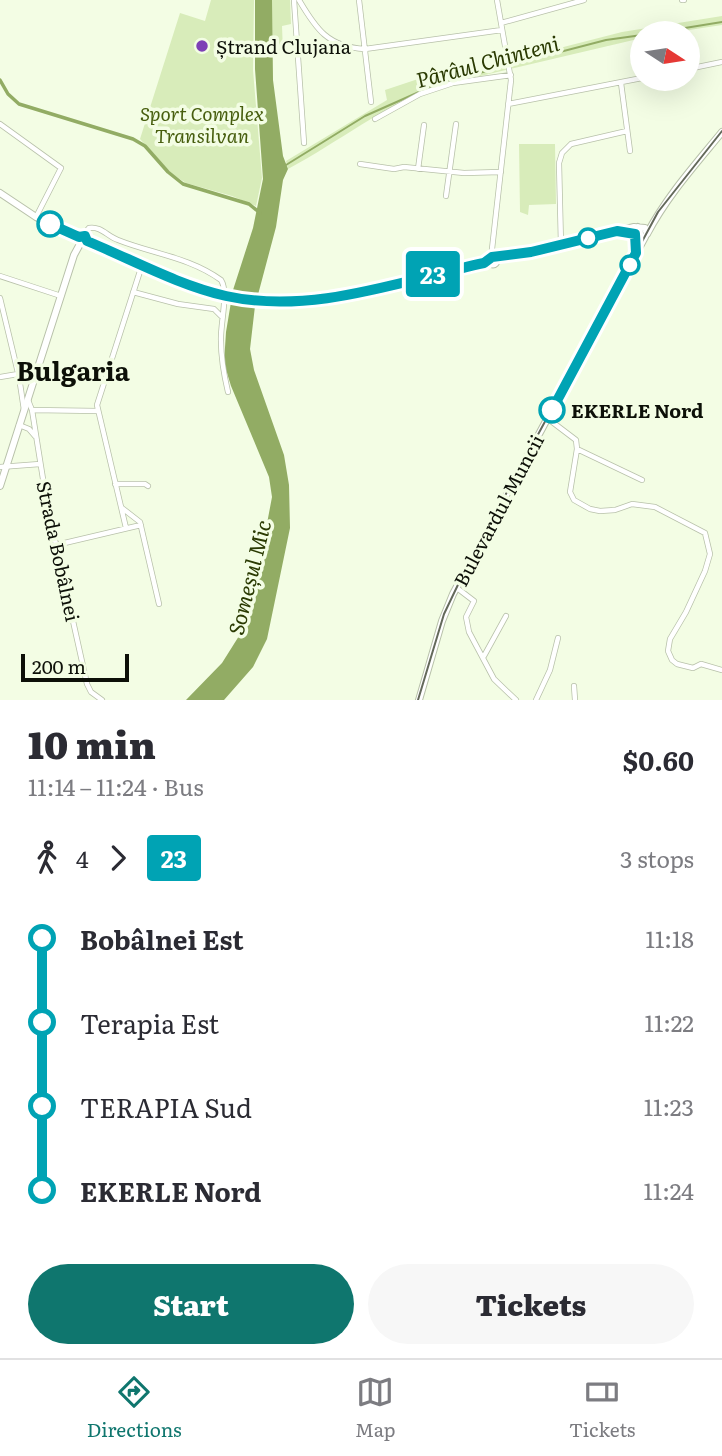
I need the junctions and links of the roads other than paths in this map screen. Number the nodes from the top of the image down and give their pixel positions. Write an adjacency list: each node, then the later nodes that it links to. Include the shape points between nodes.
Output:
1 (294, 0): 22 (street)
2 (299, 0): 8 (street, via 326,37 341,46)
3 (359, 0): 8 (street)
4 (497, 0): 6 (street)
5 (584, 0): 6 (street)
6 (501, 23): 7 (street)
7 (502, 30): 8 (street); 11 (street)
8 (365, 49): 14 (street)
9 (722, 62): 10 (street)
10 (700, 67)
11 (510, 73): 15 (street); 16 (street, via 420,94)
12 (630, 81): 13 (street)
13 (621, 83): 15 (street); 20 (street)
14 (371, 102)
15 (508, 104): 27 (street)
16 (375, 119)
17 (0, 124): 31 (street, via 61,168)
18 (456, 124): 26 (street)
19 (424, 125): 25 (street)
20 (627, 131): 23 (street); 35 (street, via 571,144 562,153)
21 (722, 132): 30 (main road, Bulevardul Muncii)
22 (304, 143)
23 (630, 151)
24 (360, 164): 25 (street)
25 (418, 169): 26 (street)
26 (449, 172): 27 (street); 29 (street)
27 (501, 172): 38 (street)
28 (0, 193): 31 (main road)
29 (446, 196)
30 (658, 212): 32 (main road, Bulevardul Muncii); 33 (main road, Bulevardul Muncii)
31 (36, 217): 34 (main road)
32 (637, 231): 33 (main road, via 639,238); 35 (main road, via 617,231); 36 (main road, Bulevardul Muncii)
33 (646, 235): 36 (main road, Bulevardul Muncii)
34 (82, 239): 39 (main road); 43 (main road); 45 (street, via 89,228 96,227 117,240 181,259 221,280)
35 (561, 245): 38 (main road)
36 (636, 253): 55 (main road, Bulevardul Muncii)
37 (438, 256): 40 (street)
38 (492, 259): 40 (main road)
39 (142, 265): 40 (main road, bridge, via 202,290 243,299 295,302); 42 (street)
40 (442, 273)
41 (0, 275): 43 (street)
42 (133, 292): 47 (street); 54 (street)
43 (61, 296): 51 (main road)
44 (0, 298): 46 (street, Strada Bobâlnei)
45 (223, 302): 47 (street); 48 (street)
46 (1, 305): 49 (street, Strada Bobâlnei)
47 (214, 309): 48 (street)
48 (222, 317): 52 (street, via 222,362)
49 (19, 376): 50 (street); 51 (street, Strada Bobâlnei); 53 (street, Strada Bobâlnei)
50 (0, 377)
51 (30, 391): 53 (main road)
52 (228, 392)
53 (28, 410): 54 (street); 56 (main road); 57 (street, Strada Bobâlnei)
54 (98, 411): 62 (street)
55 (547, 418): 58 (street, via 574,437); 69 (main road, Bulevardul Muncii)
56 (19, 425): 57 (street); 60 (main road)
57 (36, 437): 59 (street, Strada Bobâlnei)
58 (577, 449): 61 (street); 74 (street, via 570,488 574,500 600,511 638,505 660,509 707,536 709,557 702,579 670,639 668,653 677,664)
59 (40, 464): 60 (street); 68 (street, Strada Bobâlnei)
60 (3, 467): 63 (main road)
61 (642, 480)
62 (115, 484): 64 (street); 65 (street)
63 (0, 486)
64 (148, 486)
65 (120, 507): 66 (street); 67 (street)
66 (141, 525): 67 (street); 70 (street)
67 (126, 528): 68 (street)
68 (56, 545): 76 (street, Strada Bobâlnei, via 87,684)
69 (457, 588): 73 (street, via 474,601 466,623); 77 (main road, Bulevardul Muncii, via 442,621)
70 (159, 604)
71 (506, 616): 73 (street)
72 (558, 638): 79 (street)
73 (483, 657): 78 (street, via 494,679)
74 (722, 670)
75 (574, 686): 80 (street)
76 (102, 700)
77 (419, 700)
78 (516, 700)
79 (536, 700)
80 (575, 700)

